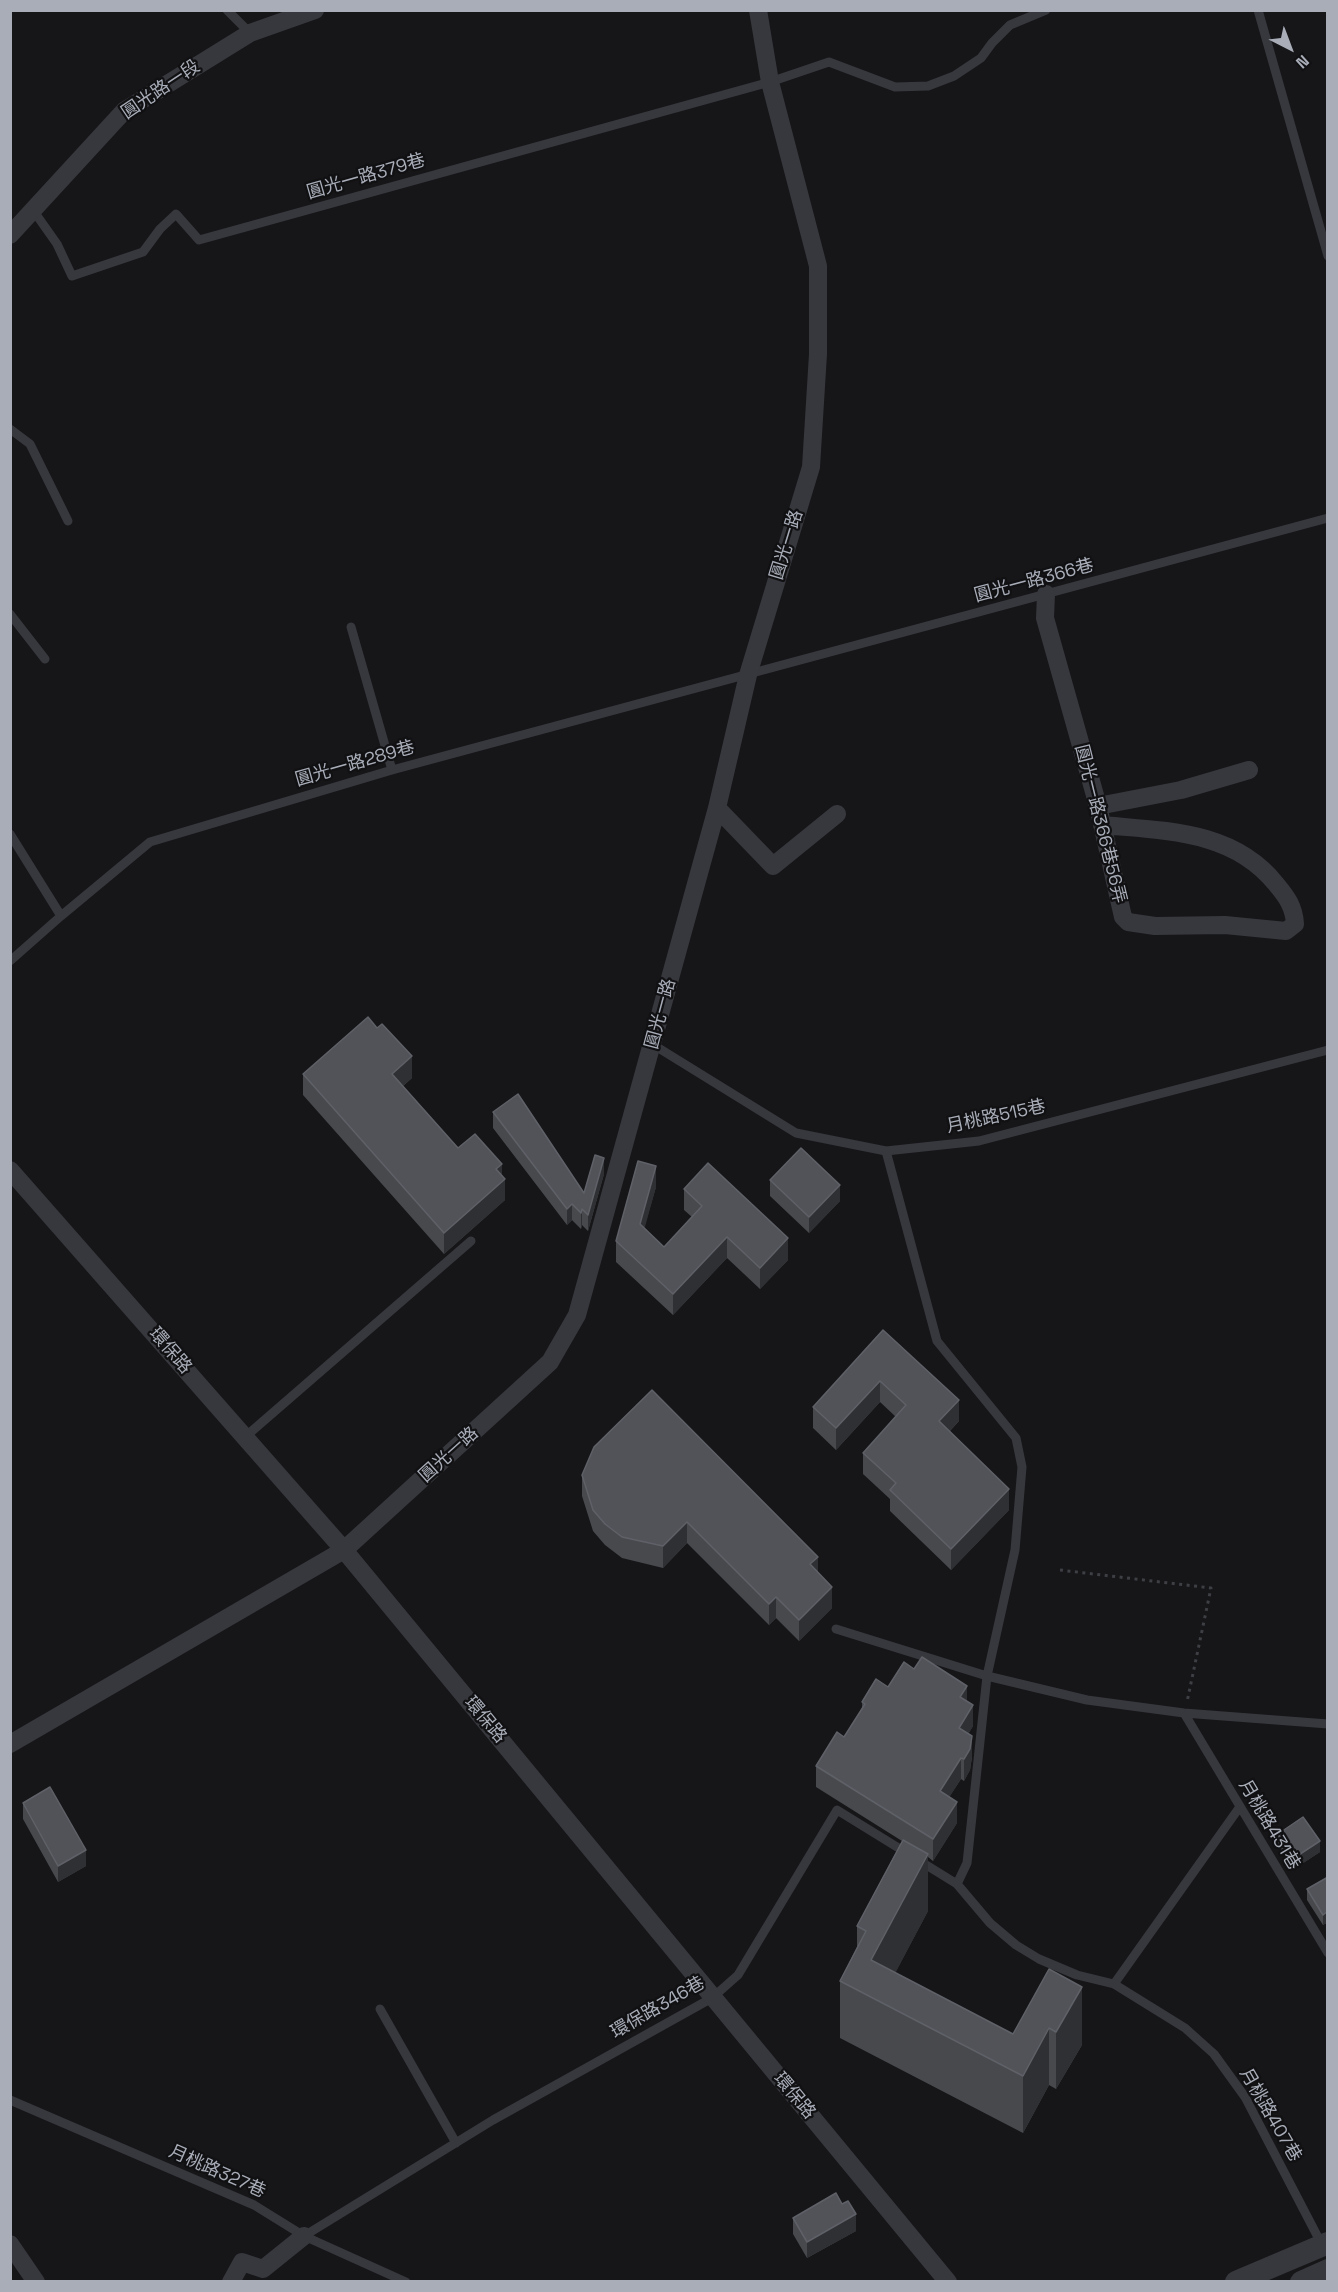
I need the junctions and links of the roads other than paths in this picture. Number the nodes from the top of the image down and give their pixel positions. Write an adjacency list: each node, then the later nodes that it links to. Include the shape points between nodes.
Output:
1 (227, 10): 6 (lane)
2 (315, 10): 6 (street, 圓光路一段)
3 (758, 10): 7 (street, 圓光一路)
4 (1046, 10): 7 (lane, via 1010,25 981,58 954,76 928,86 895,87 829,62)
5 (1258, 10): 10 (lane)
6 (250, 33): 8 (street, 圓光路一段, via 124,111)
7 (770, 82): 8 (lane, 圓光一路379巷, via 199,240 176,214 143,252 72,276 57,244); 18 (street, 圓光一路, via 818,266 818,354 811,467)
8 (33, 210): 9 (street, 圓光路一段)
9 (10, 235)
10 (1328, 256)
11 (10, 429): 13 (lane, via 30,444)
12 (1328, 518): 14 (lane, 圓光一路366巷)
13 (68, 521)
14 (1046, 594): 18 (lane, 圓光一路366巷); 21 (street, 圓光一路366巷56弄, via 1045,618)
15 (10, 614): 17 (lane)
16 (351, 627): 19 (lane)
17 (45, 659)
18 (748, 675): 19 (lane, 圓光一路289巷); 22 (street, 圓光一路)
19 (392, 770): 26 (lane, 圓光一路289巷, via 150,842)
20 (1249, 770): 21 (street, via 1181,790)
21 (1098, 806): 24 (street, 圓光一路366巷56弄)
22 (717, 808): 23 (street, via 773,866); 28 (street, 圓光一路)
23 (837, 814)
24 (1102, 825): 24 (street, 圓光一路366巷56弄, via 1117,897 1128,922 1286,931 1295,924 1290,901 1270,876 1240,851 1180,834)
25 (10, 834): 26 (lane)
26 (61, 916): 27 (lane, 圓光一路289巷)
27 (10, 961)
28 (652, 1044): 30 (lane, 月桃路515巷, via 796,1133); 34 (street, 圓光一路, via 577,1315 550,1362)
29 (1328, 1050): 30 (lane, 月桃路515巷, via 979,1141)
30 (886, 1151): 36 (lane, via 936,1341 1016,1438 1022,1467 1015,1550)
31 (10, 1170): 33 (street, 環保路)
32 (471, 1241): 33 (lane)
33 (245, 1437): 34 (street, 環保路)
34 (344, 1550): 39 (street, 圓光一路); 45 (street, 環保路)
35 (836, 1629): 36 (lane)
36 (987, 1676): 37 (lane, via 1087,1700); 42 (lane, via 967,1863)
37 (1184, 1713): 38 (lane); 40 (lane, 月桃路431巷)
38 (1328, 1724)
39 (10, 1744)
40 (1239, 1808): 43 (lane, 月桃路431巷); 44 (lane)
41 (837, 1810): 42 (lane, 月桃路407巷); 45 (lane, 環保路346巷, via 738,1975)
42 (957, 1884): 44 (lane, 月桃路407巷, via 990,1923 1016,1945 1077,1975)
43 (1328, 1953)
44 (1114, 1984): 51 (lane, 月桃路407巷, via 1185,2028 1214,2054 1245,2097)
45 (712, 1998): 48 (lane, 環保路346巷); 56 (street, 環保路)
46 (380, 2009): 48 (lane)
47 (10, 2100): 49 (lane, 月桃路327巷, via 254,2205)
48 (456, 2143): 49 (lane, 環保路346巷)
49 (304, 2236): 54 (street, via 263,2269 242,2262); 55 (lane, 月桃路327巷)
50 (10, 2244): 53 (street)
51 (1325, 2244): 57 (street)
52 (1328, 2270): 58 (street)
53 (36, 2282)
54 (231, 2282)
55 (406, 2282)
56 (948, 2282)
57 (1236, 2282)
58 (1301, 2282)

